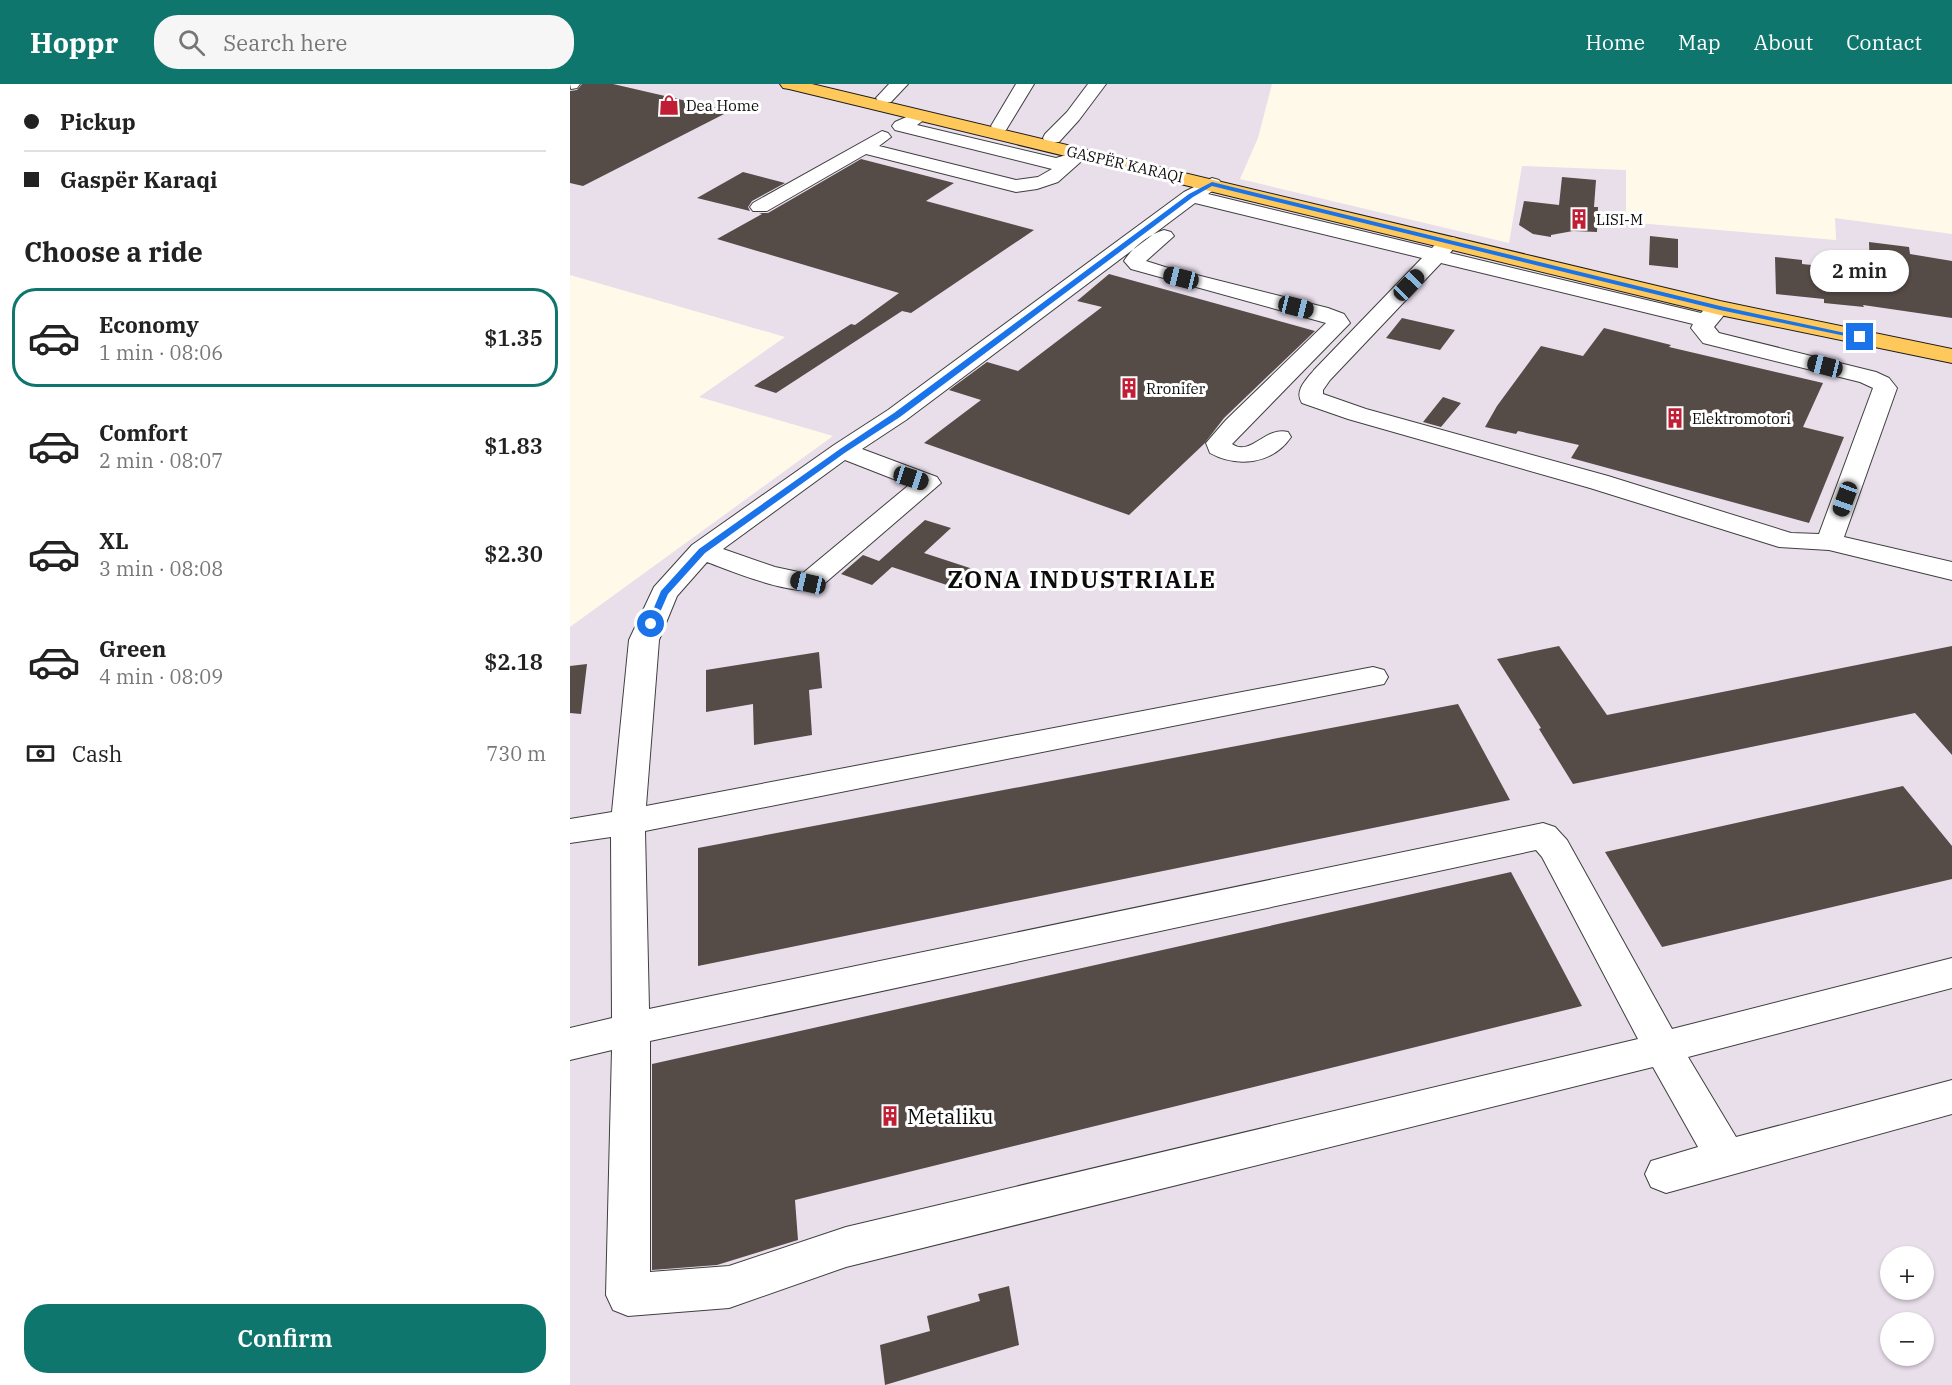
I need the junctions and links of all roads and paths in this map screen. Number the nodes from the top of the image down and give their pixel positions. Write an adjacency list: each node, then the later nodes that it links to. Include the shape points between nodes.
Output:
1 (789, 84): 6 (main road, GASPËR KARAQI)
2 (824, 84): 5 (main road, GASPËR KARAQI)
3 (1025, 84): 7 (street)
4 (1097, 84): 8 (street)
5 (892, 91): 7 (main road, GASPËR KARAQI)
6 (910, 121): 9 (street); 10 (main road, GASPËR KARAQI)
7 (1000, 126): 8 (main road, GASPËR KARAQI)
8 (1052, 138): 15 (main road, GASPËR KARAQI, via 1689,289)
9 (864, 148): 10 (street, via 1016,186 1032,186 1063,170); 12 (street)
10 (1074, 159): 11 (main road, GASPËR KARAQI)
11 (1204, 193): 13 (main road, GASPËR KARAQI); 17 (street, via 1138,256 1138,265 1320,313 1339,323 1235,425 1219,448 1240,457 1251,455); 18 (street)
12 (760, 207)
13 (1443, 249): 14 (main road, GASPËR KARAQI); 19 (street, via 1322,375 1311,390 1311,398 1789,541)
14 (1713, 314): 16 (main road, GASPËR KARAQI); 19 (street, via 1703,331 1711,338 1868,377 1885,388)
15 (1952, 344)
16 (1952, 356)
17 (1279, 437)
18 (843, 450): 20 (street); 20 (street, via 928,483 808,583)
19 (1829, 542): 21 (street)
20 (702, 551): 23 (street, via 664,593 644,640)
21 (1952, 571)
22 (1373, 677): 23 (street)
23 (628, 822): 24 (street); 26 (street)
24 (570, 831)
25 (1952, 973): 28 (street)
26 (631, 1029): 27 (street); 28 (street, via 1543,836 1555,849); 28 (street, via 628,1295 729,1287 846,1247)
27 (570, 1044)
28 (1663, 1048): 30 (street)
29 (1952, 1097): 30 (street)
30 (1726, 1158): 31 (street)
31 (1666, 1174)

